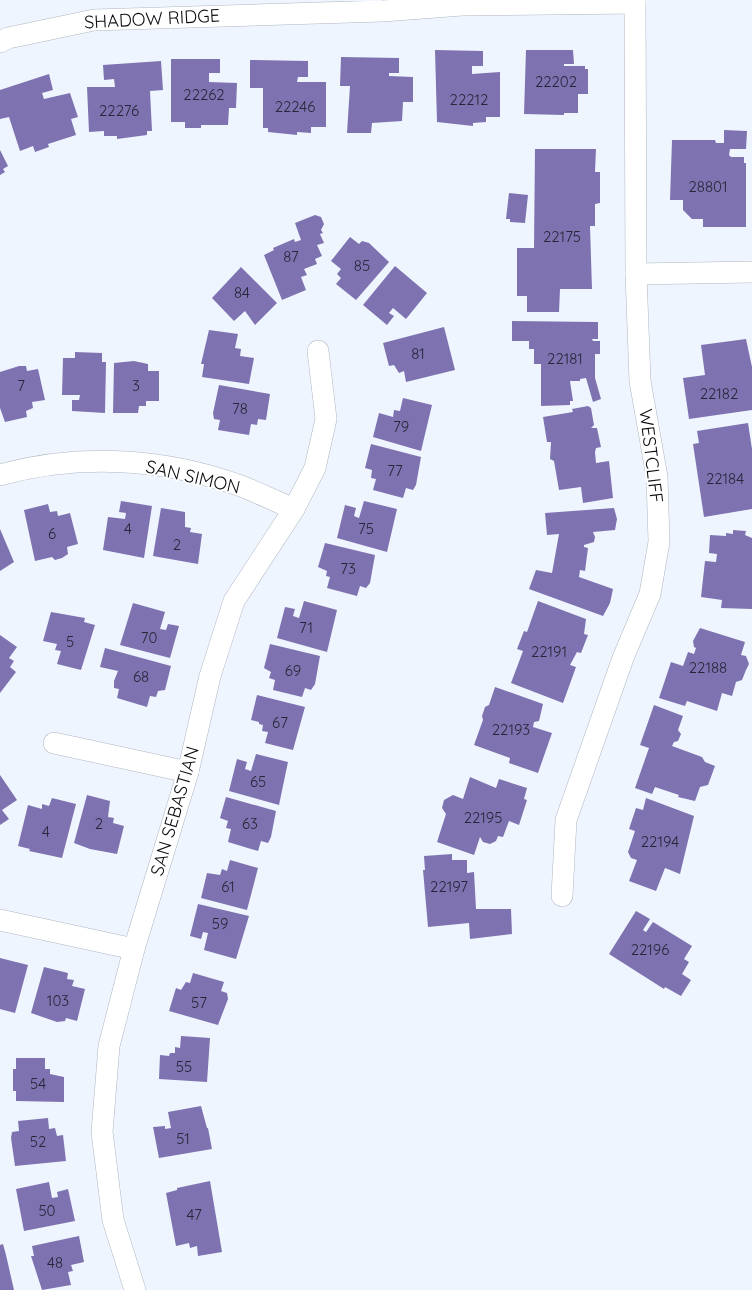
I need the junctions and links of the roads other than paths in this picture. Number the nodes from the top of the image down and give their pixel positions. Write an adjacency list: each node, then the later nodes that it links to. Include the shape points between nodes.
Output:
1 (635, 2): 2 (street, SHADOW RIDGE, via 462,5 383,11); 5 (street, WESTCLIFF)
2 (177, 8): 3 (street, SHADOW RIDGE, via 94,20)
3 (0, 42)
4 (752, 272): 5 (street)
5 (636, 274): 11 (street, WESTCLIFF, via 640,381 657,477 659,542 650,594 623,658 566,820)
6 (318, 351): 8 (street, SAN SEBASTIAN, via 326,419 315,468)
7 (0, 475): 8 (street, SAN SIMON, via 34,465 100,461 161,465 241,486)
8 (294, 510): 10 (street, SAN SEBASTIAN, via 234,600 210,676)
9 (54, 743): 10 (street)
10 (188, 772): 13 (street, SAN SEBASTIAN)
11 (562, 896)
12 (0, 920): 13 (street)
13 (134, 948): 14 (street, SAN SEBASTIAN, via 109,1046 102,1132 113,1220)
14 (135, 1290)

